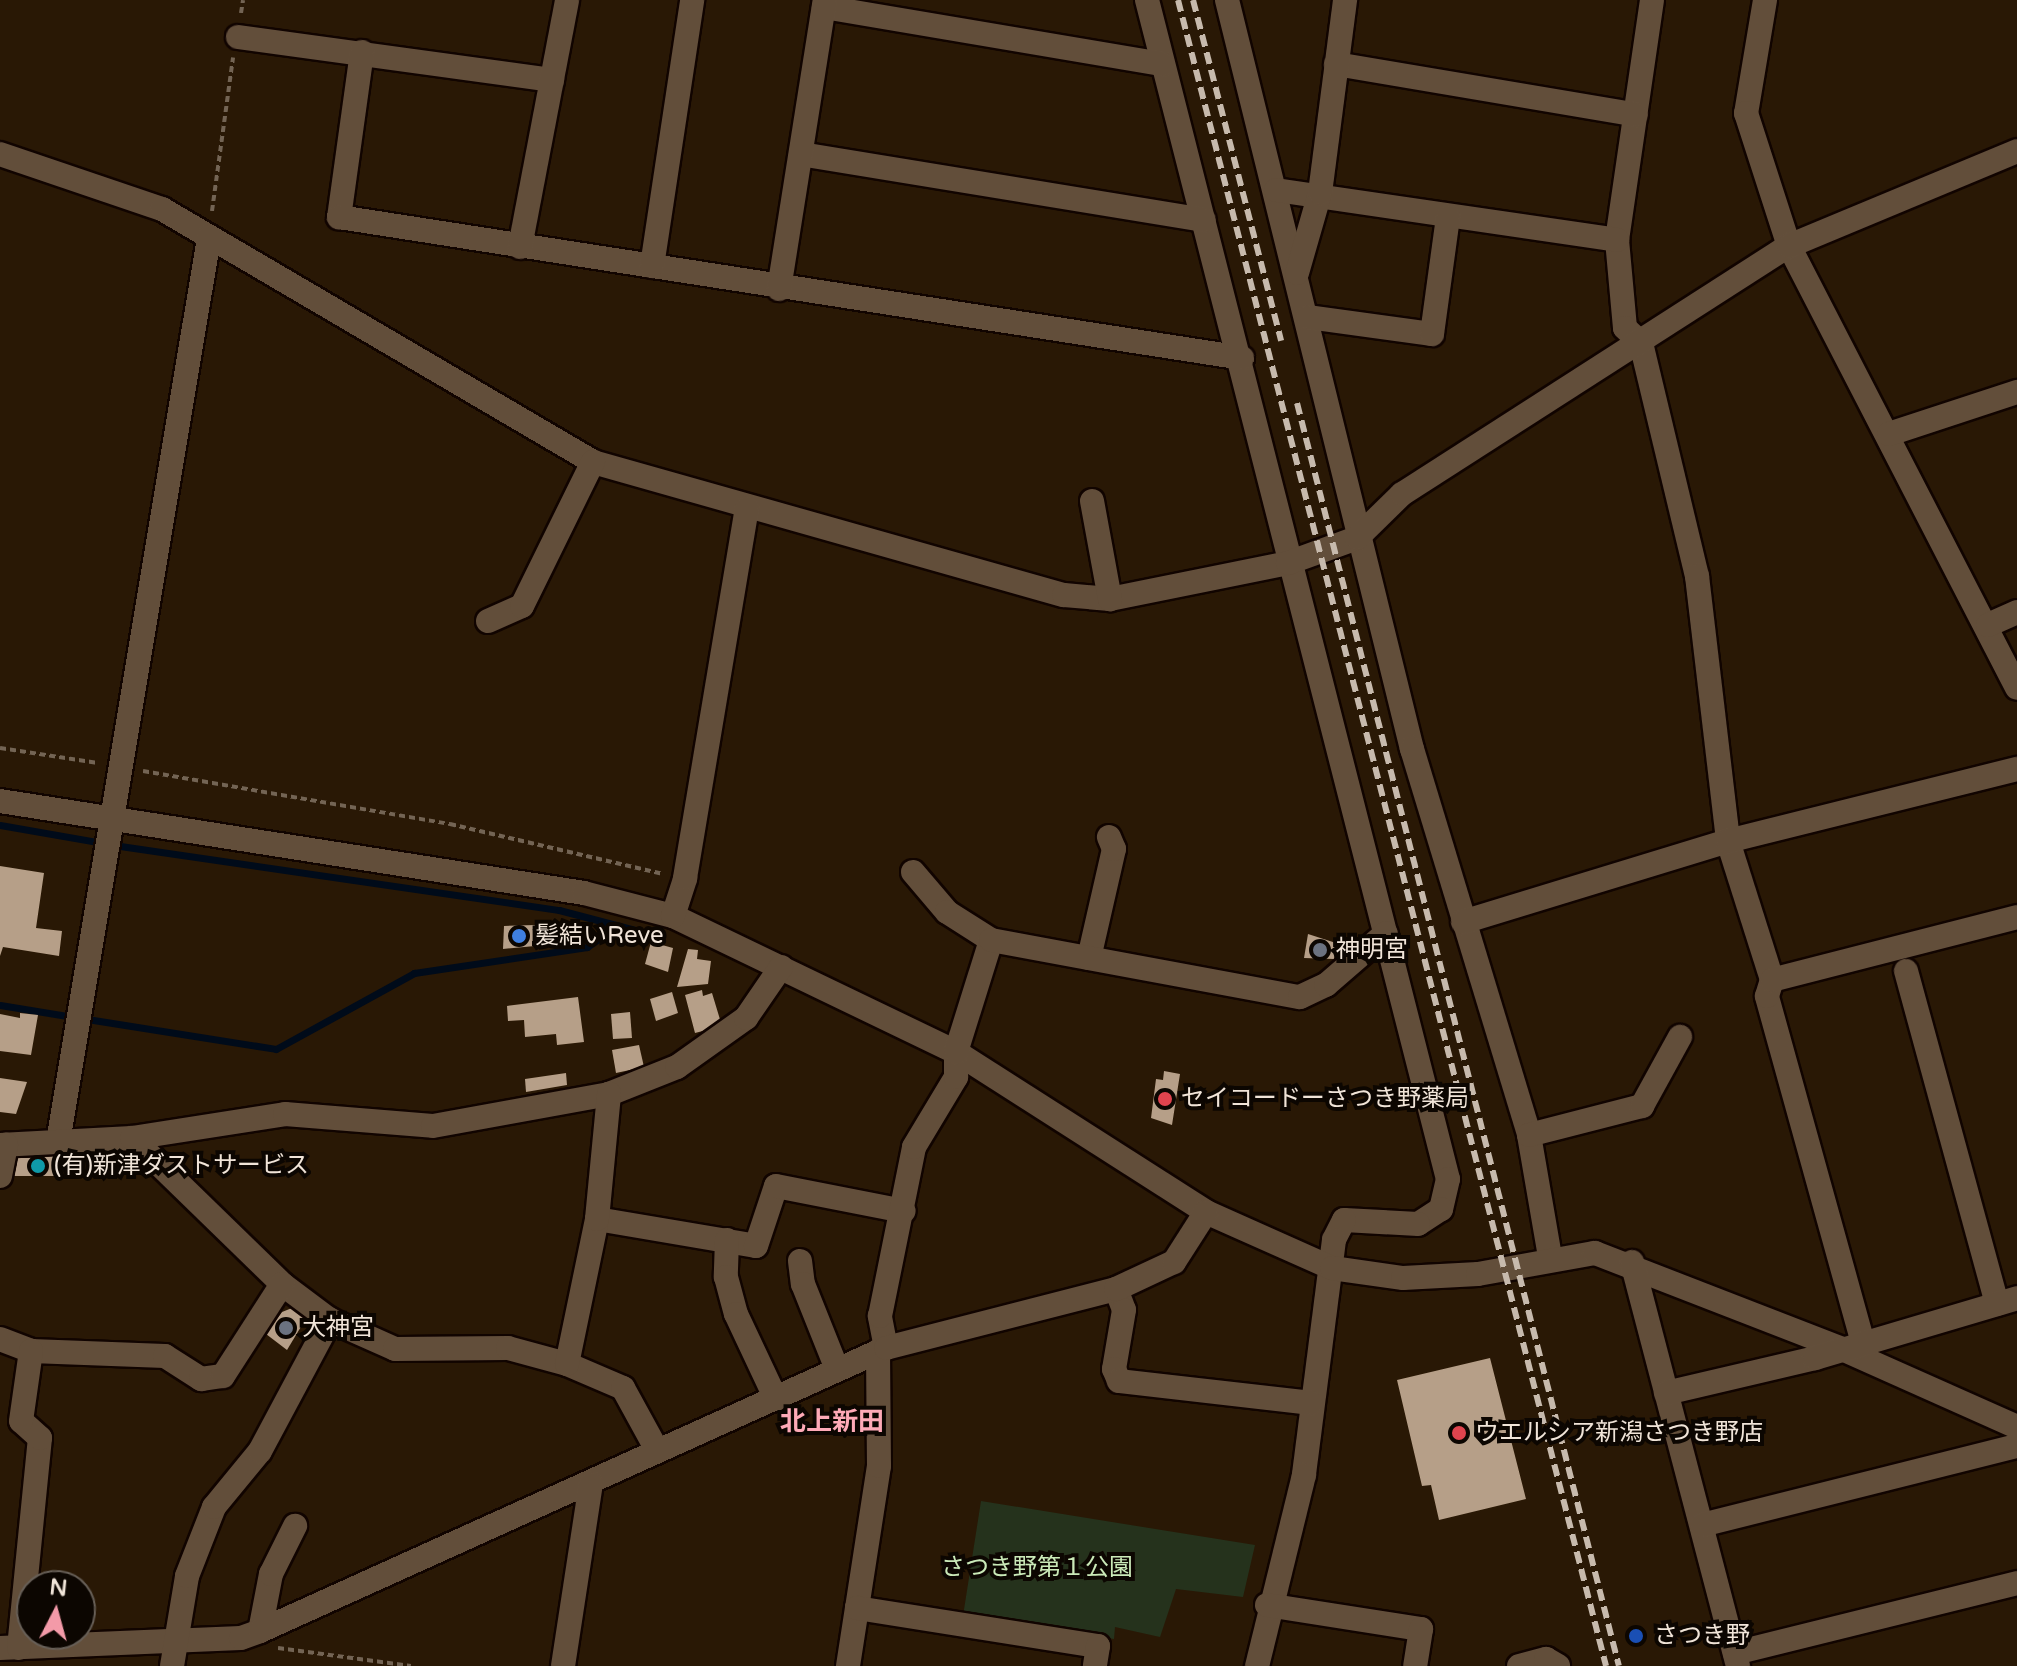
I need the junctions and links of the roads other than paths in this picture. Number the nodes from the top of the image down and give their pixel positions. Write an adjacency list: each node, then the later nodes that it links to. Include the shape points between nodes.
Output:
1 (567, 0): 14 (street)
2 (692, 0): 27 (street)
3 (1147, 0): 12 (street)
4 (1227, 0): 19 (street)
5 (1345, 0): 13 (street)
6 (1652, 0): 15 (street)
7 (1758, 0): 8 (street)
8 (1765, 0): 25 (street, via 1746,113)
9 (824, 4): 12 (street); 18 (street)
10 (238, 37): 11 (street)
11 (362, 52): 14 (street); 26 (street, via 339,217)
12 (1162, 64): 22 (street)
13 (1336, 64): 15 (street); 20 (street)
14 (552, 80): 26 (street)
15 (1636, 115): 24 (street)
16 (2017, 151): 25 (street)
17 (0, 154): 23 (street, via 162,209)
18 (801, 154): 22 (street); 29 (street)
19 (1276, 190): 20 (street); 28 (street)
20 (1320, 193): 21 (street); 28 (street)
21 (1448, 217): 24 (street); 30 (street, via 1432,334)
22 (1204, 220): 32 (street)
23 (209, 238): 35 (street); 47 (street)
24 (1617, 240): 31 (street, via 1625,328)
25 (1789, 246): 31 (street); 34 (street)
26 (520, 247): 27 (street)
27 (652, 266): 29 (street)
28 (1297, 275): 30 (street)
29 (779, 289): 32 (street)
30 (1308, 317): 38 (street)
31 (1641, 343): 38 (street, via 1402,494); 49 (street, via 1697,576)
32 (1242, 358): 39 (street)
33 (2017, 392): 34 (street)
34 (1889, 434): 43 (street)
35 (593, 462): 37 (street); 42 (street, via 522,606)
36 (1092, 501): 40 (street)
37 (747, 508): 40 (street, via 1064,595); 51 (street, via 685,878)
38 (1357, 538): 39 (street); 53 (street, via 1368,552 1412,749)
39 (1288, 563): 40 (street); 54 (street)
40 (1110, 599)
41 (2017, 612): 43 (street)
42 (488, 621)
43 (1988, 625): 44 (street)
44 (2017, 688)
45 (2017, 769): 49 (street)
46 (0, 801): 47 (street)
47 (114, 819): 51 (street, via 584,893); 65 (street)
48 (1109, 837): 56 (street, via 1114,849)
49 (1728, 841): 53 (street); 59 (street)
50 (913, 872): 55 (street, via 947,912)
51 (673, 916): 57 (street)
52 (2017, 917): 59 (street)
53 (1463, 922): 63 (street)
54 (1386, 933): 56 (street, via 1326,985 1300,997); 75 (street, via 1448,1179 1441,1209 1418,1224 1344,1220)
55 (991, 940): 56 (street); 61 (street)
56 (1089, 958)
57 (781, 967): 61 (street); 62 (street, via 746,1018 677,1067)
58 (1906, 971): 78 (street)
59 (1772, 980): 81 (street, via 1767,996)
60 (1680, 1037): 63 (street, via 1642,1106)
61 (956, 1052): 68 (street, via 956,1077 914,1147); 69 (street)
62 (609, 1094): 64 (street, via 433,1126 285,1114); 70 (street)
63 (1529, 1135): 72 (street)
64 (132, 1138): 65 (street); 76 (street)
65 (58, 1142): 66 (street)
66 (3, 1145): 67 (street)
67 (0, 1176)
68 (904, 1211): 71 (street, via 776,1186 756,1246); 82 (street, via 880,1316)
69 (1206, 1212): 75 (street); 77 (street, via 1174,1262)
70 (597, 1219): 71 (street); 84 (street)
71 (727, 1240): 87 (street, via 726,1277 736,1314)
72 (1550, 1257): 74 (street, via 1595,1253); 75 (street, via 1478,1274 1403,1278)
73 (800, 1261): 85 (street, via 803,1284)
74 (1632, 1262): 81 (street); 86 (street)
75 (1332, 1268): 88 (street)
76 (282, 1284): 79 (street); 83 (street, via 223,1376 201,1379 165,1356)
77 (1116, 1289): 82 (street); 88 (street, via 1124,1310 1114,1369 1119,1381)
78 (2007, 1301): 81 (street)
79 (330, 1320): 84 (street, via 395,1349 508,1348); 99 (street, via 260,1451 214,1507 187,1576)
80 (0, 1339): 83 (street)
81 (1852, 1346): 86 (street); 89 (street)
82 (882, 1350): 85 (street); 97 (street, via 879,1466)
83 (31, 1351): 100 (street, via 21,1421 40,1438)
84 (567, 1364): 91 (street, via 623,1388)
85 (837, 1369): 87 (street)
86 (1666, 1393): 93 (street)
87 (776, 1399): 91 (street)
88 (1311, 1403): 96 (street, via 1304,1475)
89 (2017, 1427)
90 (2017, 1446): 93 (street)
91 (657, 1450): 92 (street)
92 (591, 1484): 98 (street); 103 (street)
93 (1702, 1525): 101 (street)
94 (295, 1526): 98 (street, via 271,1574)
95 (2017, 1583): 101 (street)
96 (1267, 1605): 106 (street); 107 (street, via 1421,1629)
97 (857, 1608): 104 (street); 105 (street, via 1098,1646)
98 (260, 1631): 99 (street)
99 (177, 1639): 100 (street); 102 (street)
100 (22, 1652)
101 (1736, 1660)
102 (172, 1666)
103 (563, 1666)
104 (848, 1666)
105 (1095, 1666)
106 (1257, 1666)
107 (1415, 1666)
108 (1519, 1666): 109 (street, via 1546,1659)
109 (1558, 1666)

